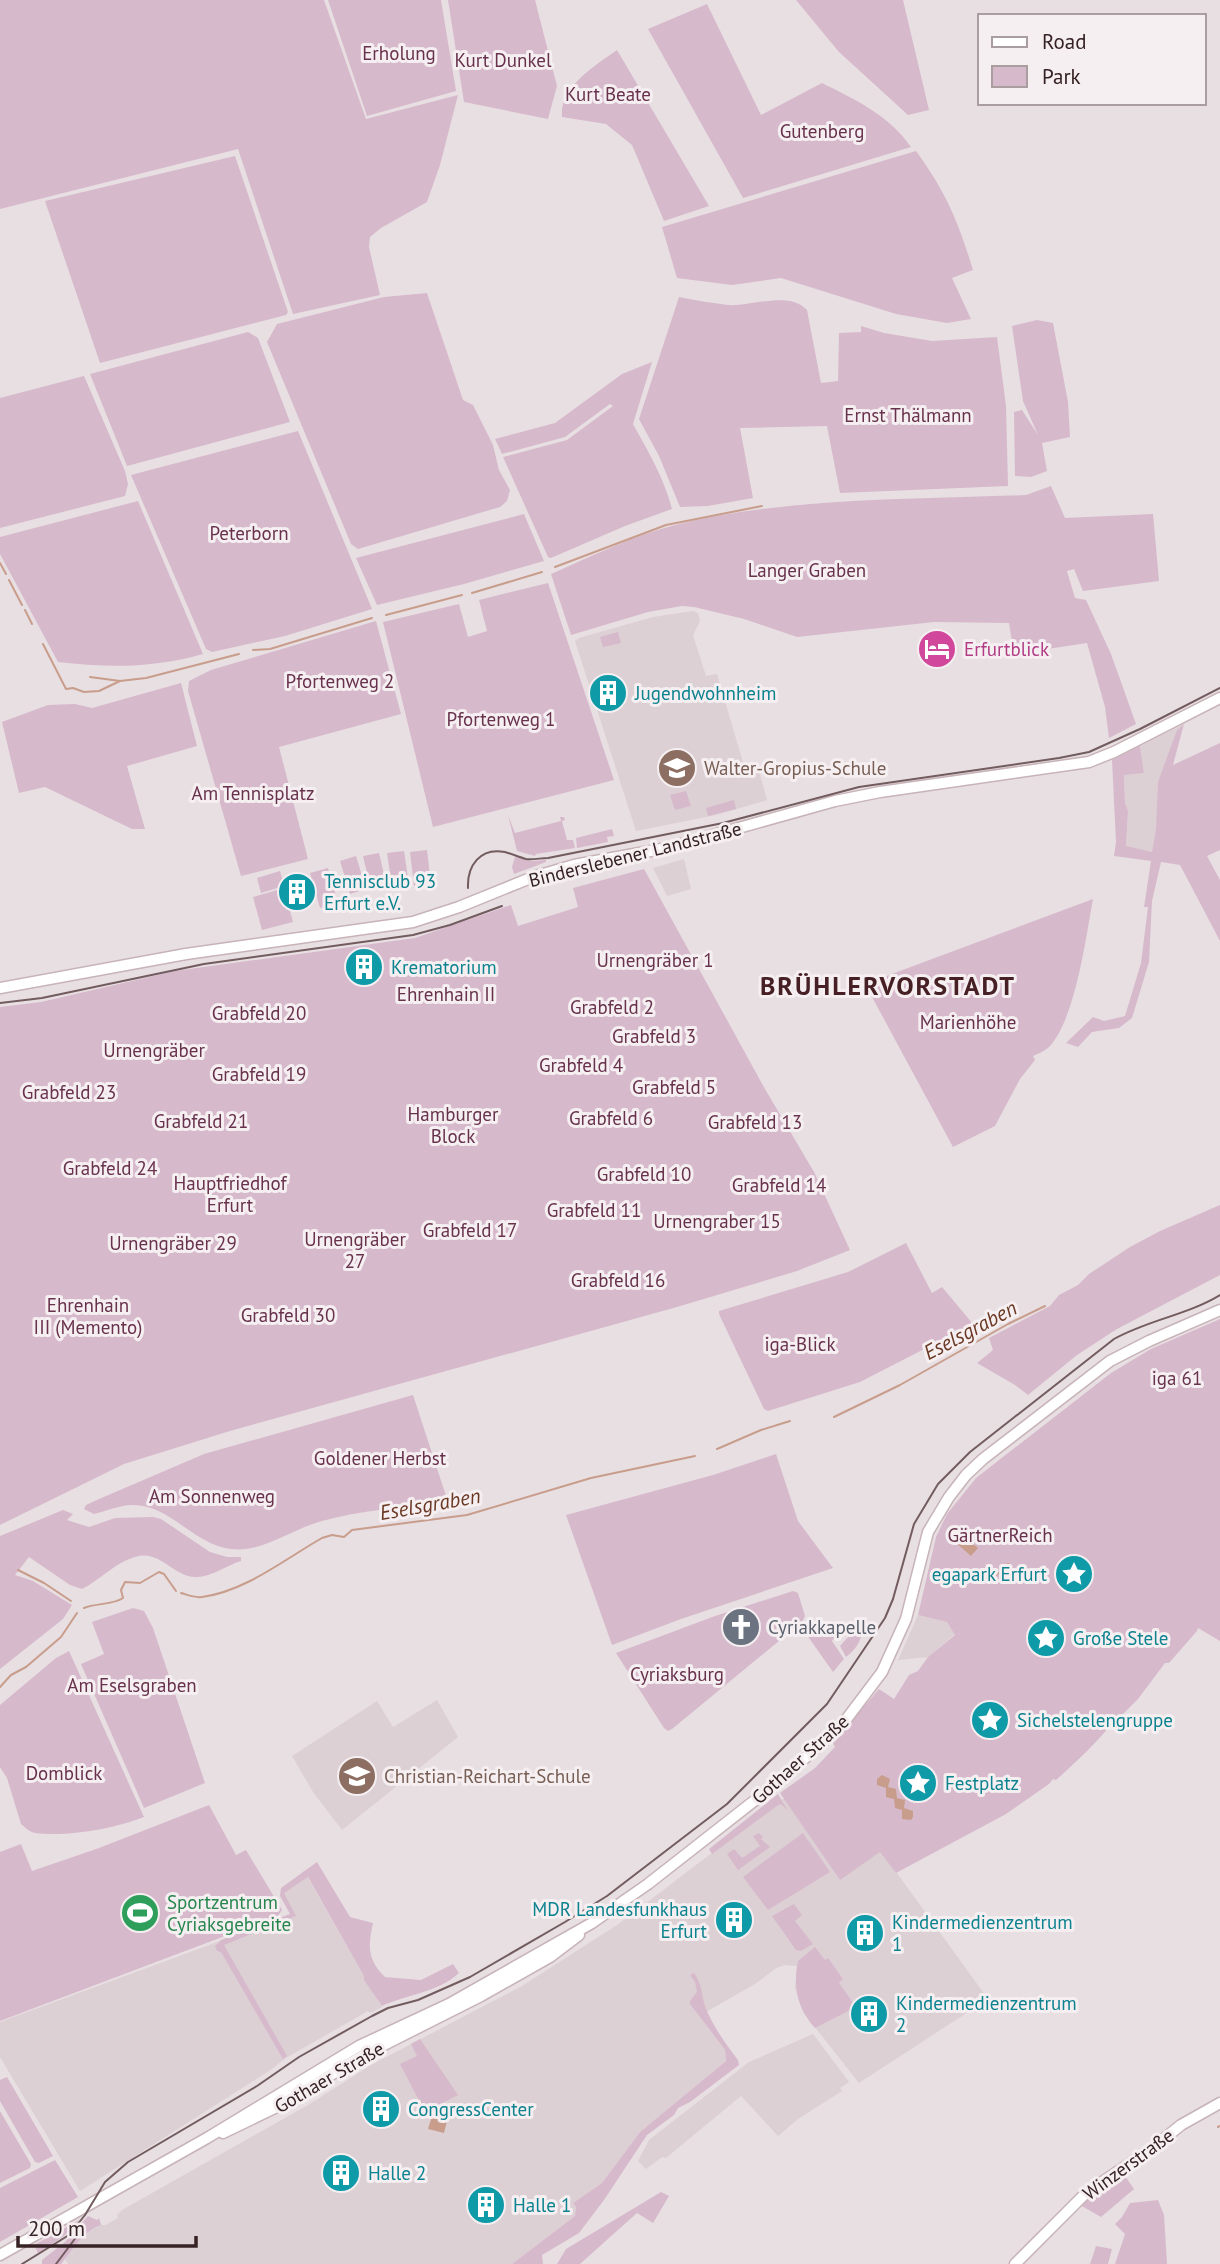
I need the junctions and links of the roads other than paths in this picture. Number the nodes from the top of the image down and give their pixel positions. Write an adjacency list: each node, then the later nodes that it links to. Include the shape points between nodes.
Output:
1 (1220, 698): 2 (main road, Binderslebener Landstraße, via 1114,752 1077,765 835,801 667,848 574,865 413,922 186,954)
2 (0, 988)
3 (1220, 1310): 5 (main road, Gothaer Straße, via 1110,1361 965,1475 928,1532 906,1619 886,1665 865,1697 826,1741 648,1884 592,1923 449,2004 359,2046)
4 (1220, 2103): 6 (main road, Winzerstraße, via 1086,2193)
5 (0, 2256)
6 (1015, 2264)

